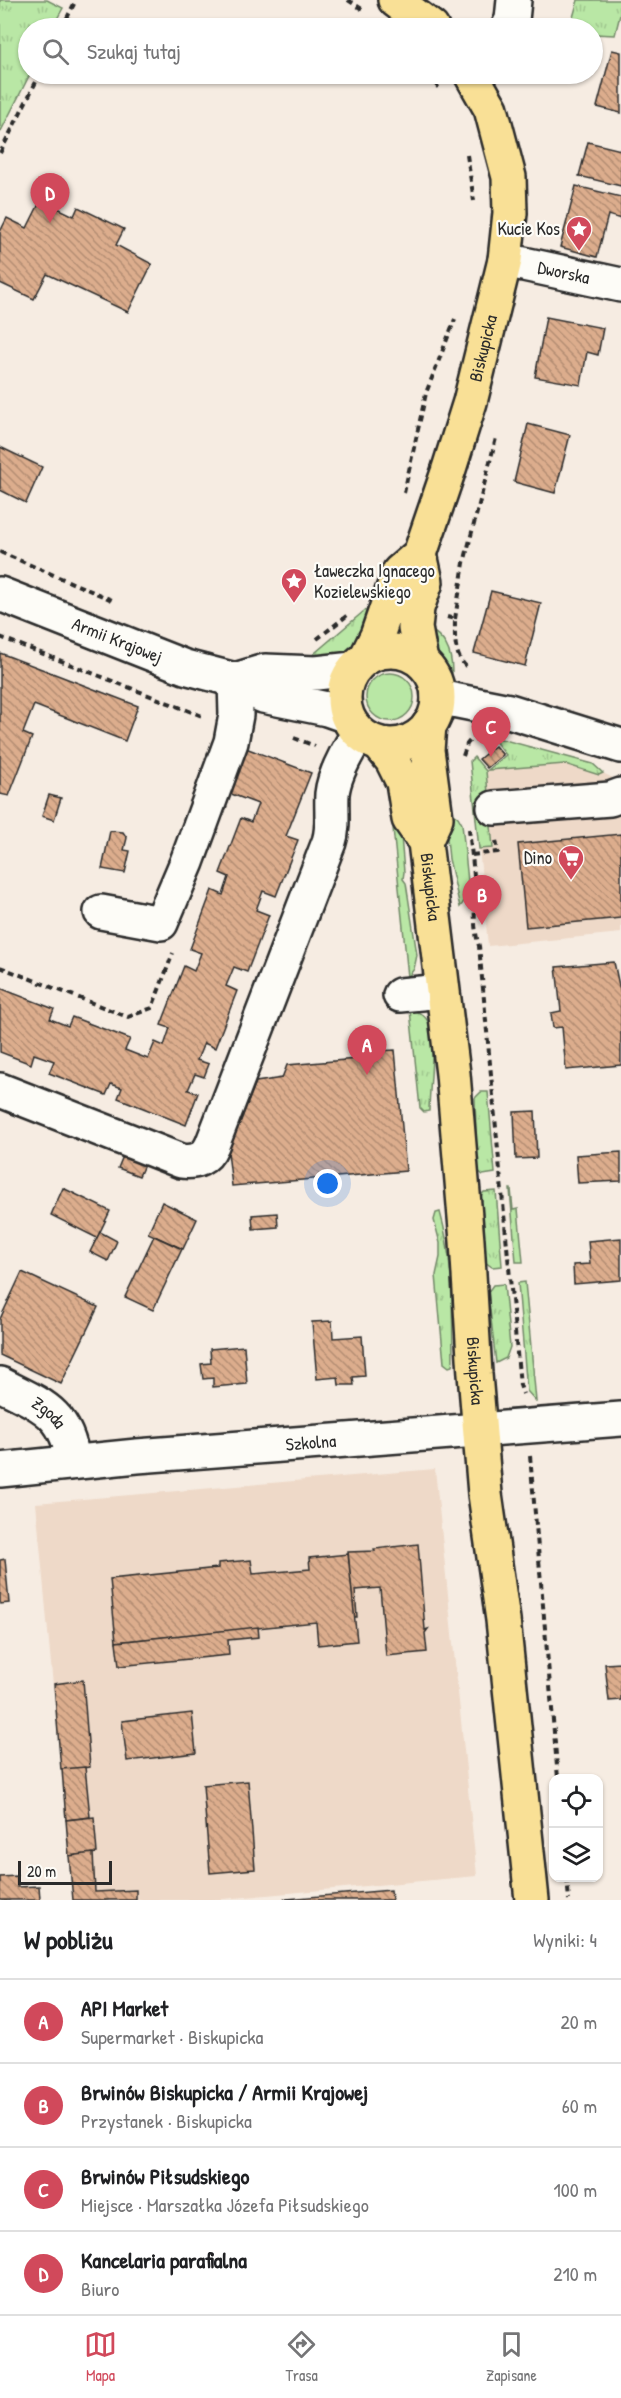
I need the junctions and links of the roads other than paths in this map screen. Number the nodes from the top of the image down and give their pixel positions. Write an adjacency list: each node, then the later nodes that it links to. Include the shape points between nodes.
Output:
1 (395, 0): 3 (main road)
2 (514, 0): 4 (street)
3 (419, 18)
4 (512, 18)
5 (477, 84): 6 (main road, Biskupicka, via 491,109 509,177)
6 (505, 260): 7 (street, Dworska); 8 (main road, Biskupicka, via 470,402)
7 (621, 285)
8 (420, 554): 10 (main road, Biskupicka, via 426,582 415,628); 11 (main road, Biskupicka, via 399,572 377,636)
9 (0, 594): 12 (street, Armii Krajowej, via 184,667)
10 (421, 661): 11 (main road, via 385,650); 13 (main road, via 432,674)
11 (360, 662): 12 (street, via 316,674 265,671); 14 (main road, via 343,692)
12 (235, 680): 14 (street, Armii Krajowej, via 263,696 327,709); 19 (street, via 236,715 231,742 161,923)
13 (434, 711): 14 (main road, via 411,741 395,745); 15 (street, via 509,711); 18 (main road, Biskupicka, via 427,750 436,818)
14 (362, 731): 18 (main road, Biskupicka, via 392,760 403,782 409,819); 22 (street, via 345,757 333,787 329,842 207,1154 197,1160 181,1161)
15 (621, 746)
16 (621, 795): 17 (street)
17 (481, 816)
18 (425, 842): 20 (main road, Biskupicka)
19 (101, 912)
20 (442, 991): 21 (street); 25 (main road, Biskupicka, via 453,1074)
21 (400, 995)
22 (0, 1090)
23 (0, 1384): 26 (street, Zgoda, via 59,1419 69,1438)
24 (621, 1419): 25 (street, Szkolna)
25 (479, 1431): 26 (street, Szkolna); 28 (main road, Biskupicka)
26 (73, 1462): 27 (street, Szkolna)
27 (0, 1470)
28 (532, 1900)

